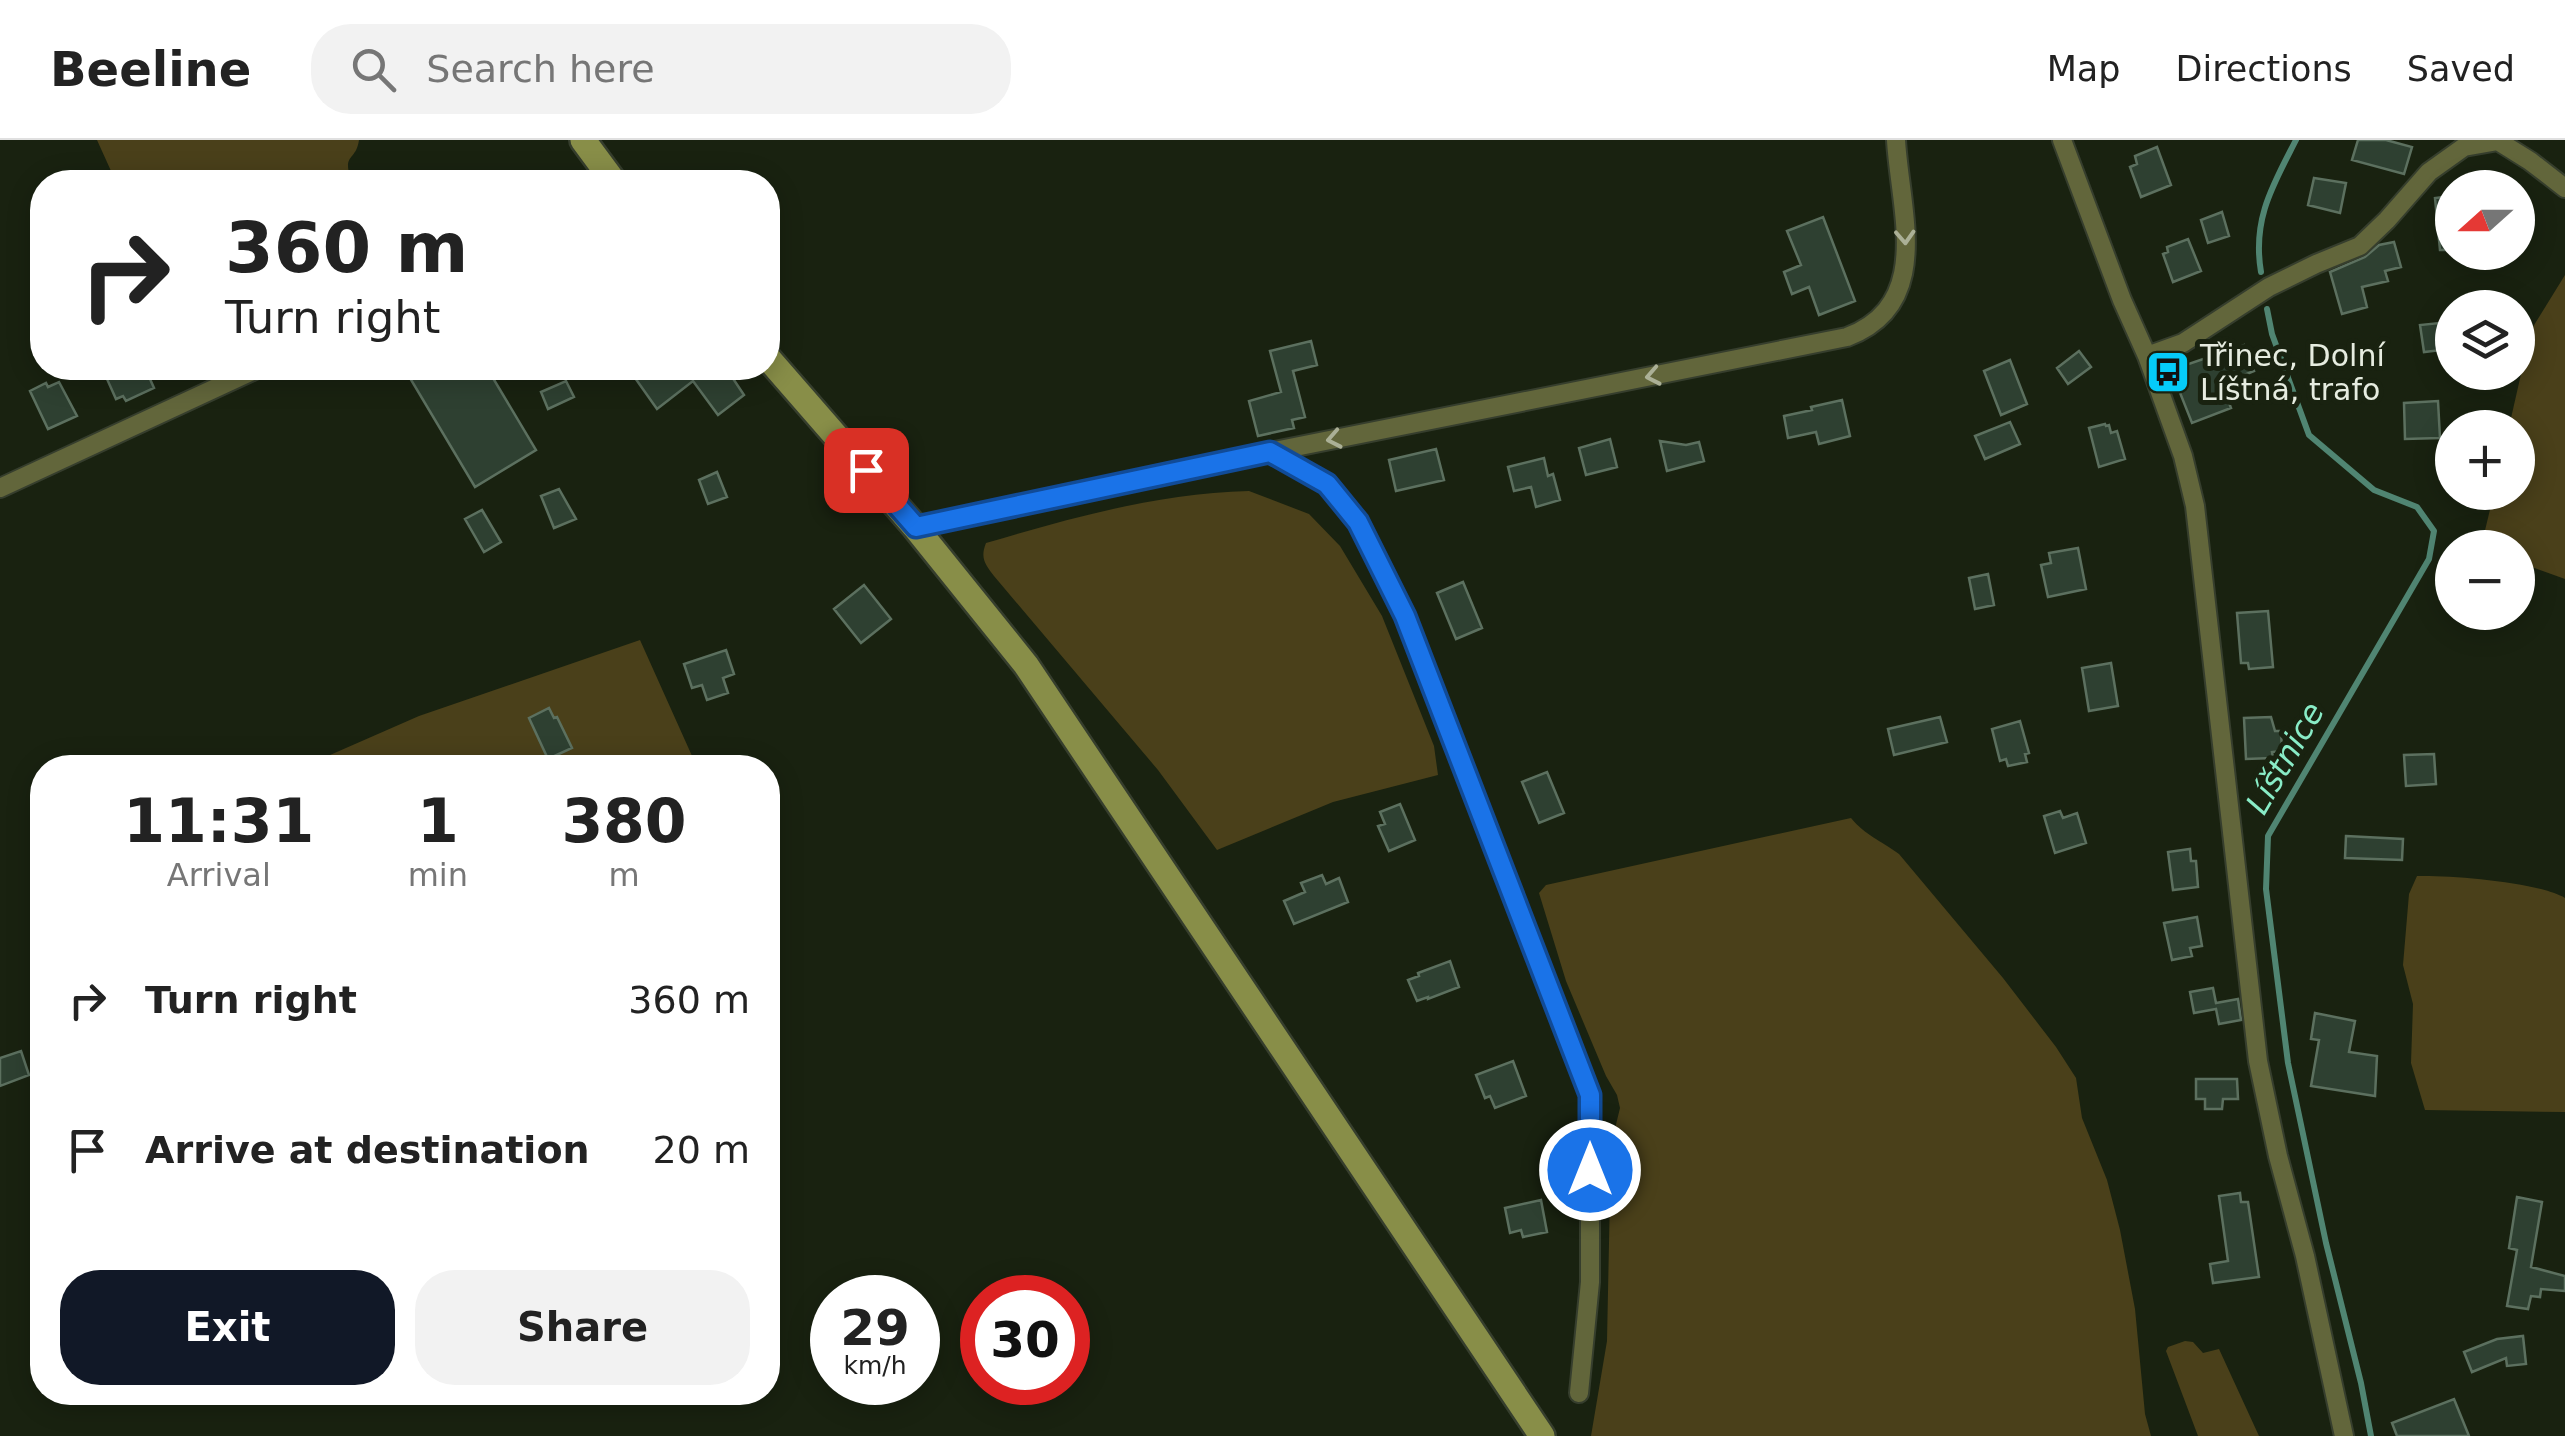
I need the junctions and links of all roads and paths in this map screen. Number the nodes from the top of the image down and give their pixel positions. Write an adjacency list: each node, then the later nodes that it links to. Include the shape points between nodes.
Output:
1 (582, 140): 4 (street)
2 (1896, 140): 9 (street, one-way to 9, via 1905,275 1892,303 1868,329)
3 (2062, 140): 6 (street)
4 (605, 170)
5 (2565, 188): 6 (street, via 2498,141 2464,147 2428,172 2360,246 2269,287 2184,342)
6 (2148, 356): 14 (street, via 2195,506 2258,1060)
7 (780, 372): 11 (street)
8 (233, 380): 10 (street)
9 (1270, 452): 11 (street); 12 (street, via 1327,484 1358,522 1405,616 1590,1095 1590,1282)
10 (0, 488)
11 (916, 527): 13 (street, via 1026,666)
12 (1579, 1393)
13 (1542, 1436)
14 (2344, 1436)

